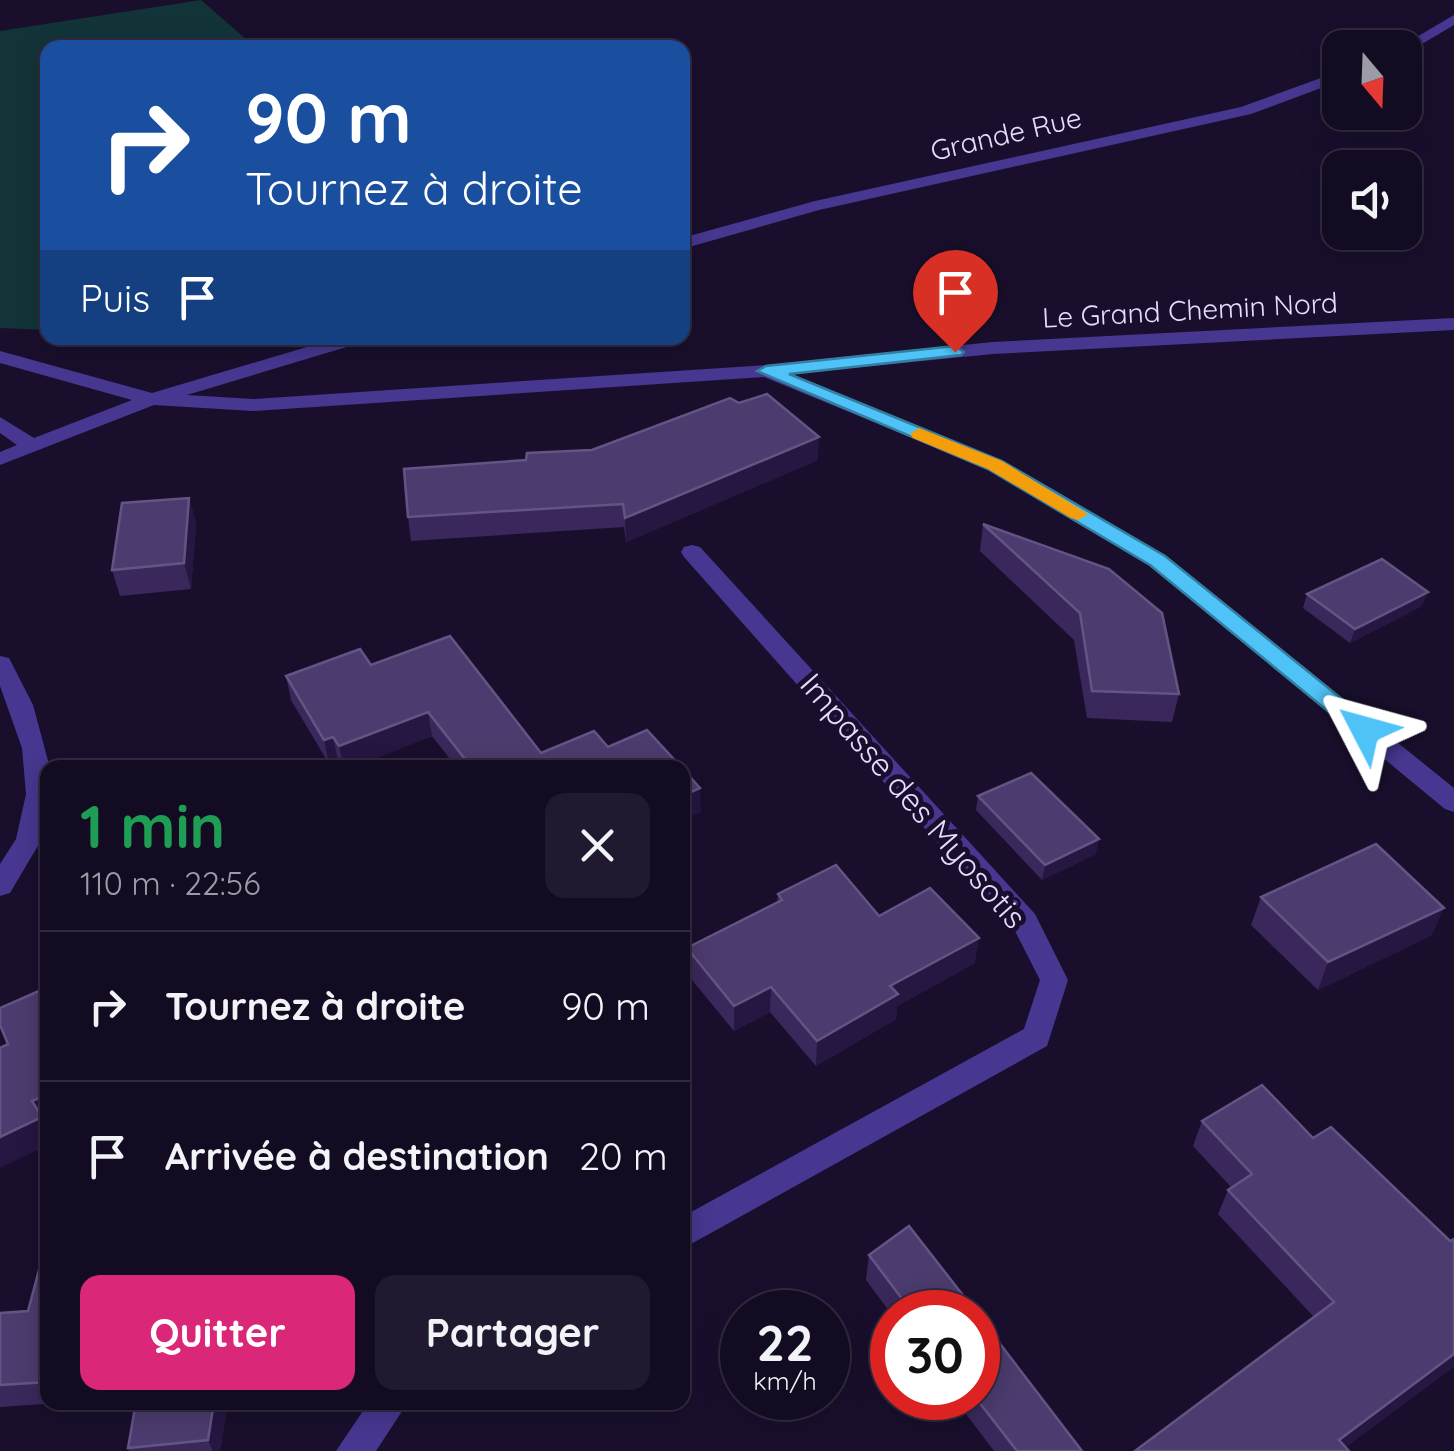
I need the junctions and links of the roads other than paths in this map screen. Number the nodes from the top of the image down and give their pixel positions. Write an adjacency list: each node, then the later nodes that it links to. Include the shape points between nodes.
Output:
1 (1454, 19): 2 (street)
2 (1422, 38)
3 (1322, 82): 4 (street, Grande Rue, via 1244,110 815,206)
4 (690, 242)
5 (1454, 324): 8 (street, Le Grand Chemin Nord, via 993,348)
6 (333, 345): 9 (street)
7 (0, 358): 9 (street)
8 (766, 371): 9 (street, Le Grand Chemin Nord, via 252,405); 17 (street, via 995,465 1158,560)
9 (152, 399): 11 (street)
10 (0, 423): 11 (street)
11 (32, 446): 12 (street)
12 (0, 459)
13 (692, 552): 19 (street, Impasse des Myosotis, via 1025,922 1054,980 1036,1037)
14 (0, 664): 15 (street, via 21,700)
15 (40, 772)
16 (40, 789): 18 (street, via 29,840)
17 (1454, 802)
18 (0, 886)
19 (690, 1230)
20 (385, 1410): 21 (street)
21 (354, 1451)

